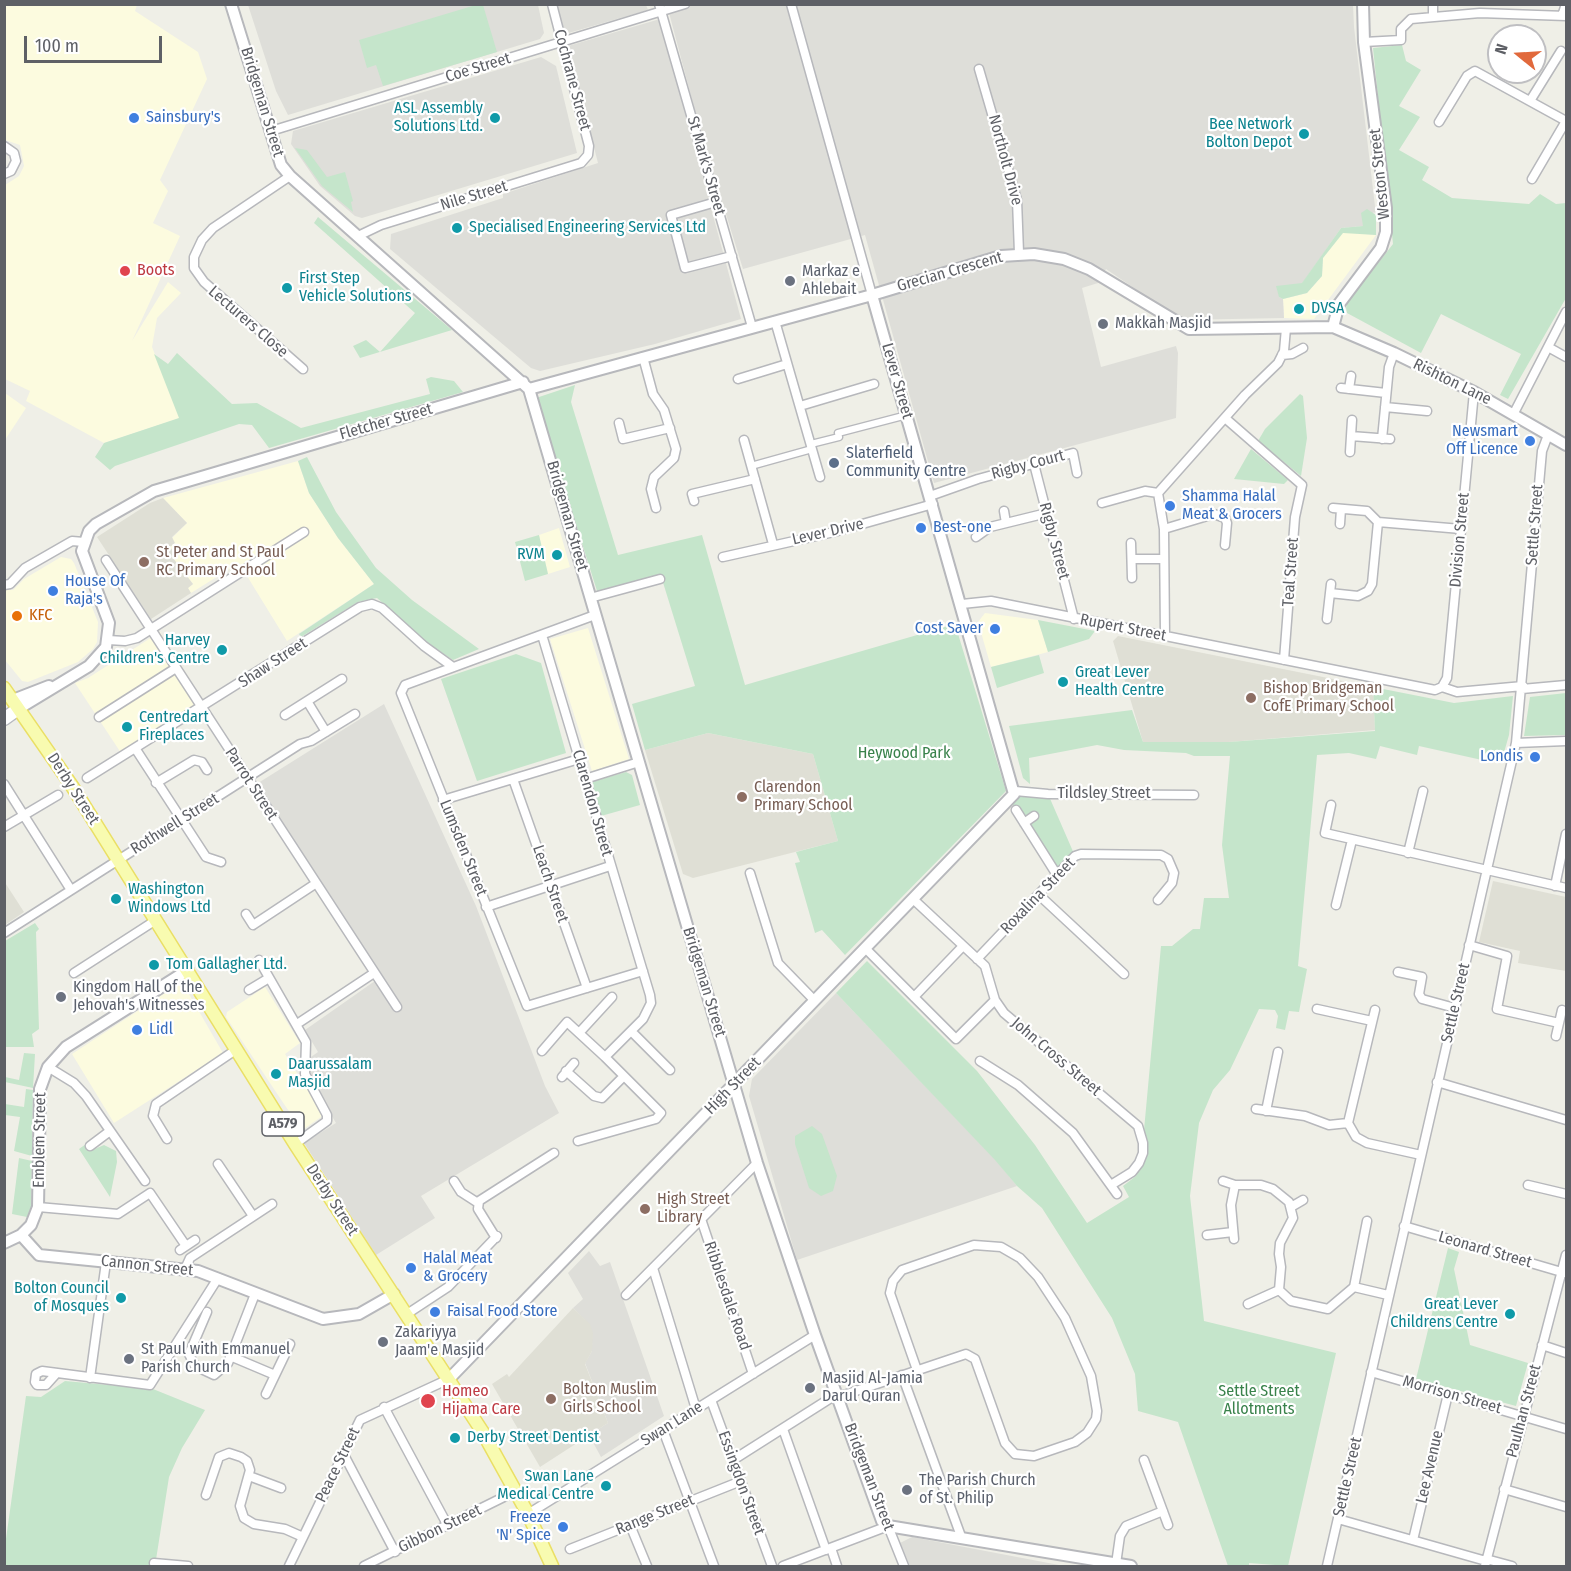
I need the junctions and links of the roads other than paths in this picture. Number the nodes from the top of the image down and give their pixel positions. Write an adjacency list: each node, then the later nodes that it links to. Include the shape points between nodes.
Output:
1 (231, 4): 19 (street, Bridgeman Street)
2 (552, 4): 12 (street, Cochrane Street)
3 (685, 4): 8 (street, Coe Street)
4 (790, 4): 29 (street, Lever Street)
5 (1364, 4): 13 (street, Weston Street)
6 (1433, 4): 10 (street)
7 (1566, 4): 11 (street)
8 (660, 8): 12 (street, Coe Street); 25 (street, St Mark's Street)
9 (1499, 9): 10 (street); 11 (street)
10 (1433, 16): 13 (street, via 1405,22 1401,40)
11 (1564, 16)
12 (562, 42): 19 (street, Coe Street); 21 (street, Cochrane Street)
13 (1364, 42): 33 (street, Weston Street, via 1386,208 1386,237 1339,304)
14 (1561, 51): 16 (street)
15 (979, 69): 27 (street, Northolt Drive, via 1017,200)
16 (1530, 101): 17 (street); 18 (street, via 1472,71)
17 (1566, 121): 24 (street)
18 (1439, 122)
19 (271, 131): 23 (street, Bridgeman Street, via 281,165)
20 (4, 146): 22 (street, via 15,158 13,168)
21 (588, 155): 26 (street, Nile Street, via 581,163 381,225)
22 (4, 174)
23 (290, 176): 26 (street, Bridgeman Street); 42 (street, Lecturers Close, via 213,228 202,240 194,267 204,282)
24 (1532, 179)
25 (716, 202): 28 (street, St Mark's Street); 28 (street, via 671,215 685,268)
26 (358, 236): 46 (street, Bridgeman Street)
27 (1019, 254): 29 (street, Grecian Crescent, via 995,257); 34 (street, Grecian Crescent, via 1049,255 1076,263 1189,329)
28 (732, 256): 32 (street, St Mark's Street)
29 (872, 295): 31 (street, Fletcher Street); 53 (street, Lever Street)
30 (1566, 312): 35 (street)
31 (775, 321): 32 (street, Fletcher Street); 41 (street)
32 (752, 327): 39 (street, Fletcher Street)
33 (1333, 327): 34 (street, Grecian Crescent); 37 (street, Rishton Lane)
34 (1286, 328): 38 (street)
35 (1548, 347): 40 (street); 52 (street)
36 (1303, 348): 38 (street)
37 (1394, 353): 47 (street, Rishton Lane); 48 (street)
38 (1282, 355): 54 (street)
39 (643, 357): 46 (street, Fletcher Street); 57 (street, via 653,394)
40 (1566, 357)
41 (787, 364): 44 (street); 49 (street)
42 (303, 369)
43 (1351, 376): 48 (street, via 1345,388)
44 (738, 380)
45 (874, 384): 49 (street)
46 (526, 386): 83 (street, Fletcher Street, via 148,493 96,524); 94 (street, Bridgeman Street)
47 (1474, 392): 52 (street, Rishton Lane); 79 (street, Division Street)
48 (1386, 393): 50 (street)
49 (800, 406): 62 (street)
50 (1384, 407): 51 (street); 59 (street, via 1386,439)
51 (1427, 411)
52 (1514, 413): 58 (street, Rishton Lane)
53 (907, 415): 62 (street, via 838,433 839,437); 70 (street, Lever Street)
54 (1225, 418): 69 (street); 103 (street, Teal Street, via 1302,485 1294,517)
55 (1352, 420): 59 (street)
56 (619, 423): 57 (street, via 623,438)
57 (670, 428): 73 (street, via 676,453 654,477 651,489)
58 (1548, 435): 61 (street, Rishton Lane); 110 (street, Settle Street, via 1538,485)
59 (1351, 436): 63 (street)
60 (744, 440): 65 (street)
61 (1566, 445)
62 (812, 447): 65 (street); 67 (street)
63 (1350, 453)
64 (1034, 464): 66 (street, Rigby Court, via 1073,453); 70 (street, Rigby Court); 75 (street, Rigby Street)
65 (751, 466): 68 (street)
66 (1077, 473)
67 (820, 477)
68 (755, 479): 71 (street, via 692,494); 85 (street)
69 (1158, 494): 72 (street, via 1145,491); 80 (street)
70 (931, 500): 85 (street, Lever Drive, via 836,532); 95 (street, Lever Street)
71 (694, 501)
72 (1102, 503)
73 (656, 507)
74 (1004, 511): 77 (street)
75 (1047, 513): 77 (street); 97 (street, Rigby Street)
76 (1378, 522): 78 (street, via 1367,512 1337,509); 79 (street); 98 (street, via 1372,584 1358,596 1330,588)
77 (1006, 523): 82 (street, via 990,527)
78 (1340, 524)
79 (1461, 528): 108 (street, Division Street, via 1447,678)
80 (1164, 529): 86 (street, via 1214,514 1227,523); 89 (street)
81 (304, 532): 99 (street)
82 (976, 537)
83 (84, 542): 93 (street, via 72,541); 102 (street, via 84,560 109,623)
84 (1131, 543): 88 (street)
85 (773, 544): 87 (street, Lever Drive)
86 (1225, 545)
87 (723, 557)
88 (1132, 559): 89 (street); 91 (street)
89 (1164, 559): 101 (street)
90 (106, 560): 99 (street, Parrot Street)
91 (1132, 578)
92 (660, 579): 94 (street)
93 (4, 585)
94 (590, 598): 96 (street, Bridgeman Street)
95 (962, 604): 97 (street, Rupert Street, via 991,601); 131 (street, Lever Street)
96 (596, 615): 100 (street); 123 (street, Bridgeman Street)
97 (1074, 619): 101 (street, Rupert Street)
98 (1327, 619)
99 (151, 630): 102 (street, via 125,641); 105 (street, Parrot Street)
100 (542, 635): 104 (street); 122 (street, Clarendon Street)
101 (1166, 636): 103 (street, Rupert Street)
102 (108, 640): 112 (street, via 96,660 54,685 31,691)
103 (1284, 660): 108 (street, Rupert Street, via 1435,690)
104 (453, 667): 113 (street, Shaw Street, via 372,604 360,607); 135 (street, Lumsden Street, via 405,685 402,690)
105 (176, 668): 113 (street, Parrot Street); 116 (street)
106 (342, 679): 111 (street)
107 (1566, 685): 110 (street)
108 (1442, 687): 110 (street, via 1457,692)
109 (4, 688): 112 (main road, Derby Street / A579)
110 (1522, 690): 119 (street, Settle Street)
111 (307, 701): 115 (street); 118 (street)
112 (12, 705): 117 (main road); 146 (main road, Derby Street / A579)
113 (202, 708): 121 (street, Shaw Street); 126 (street, Parrot Street)
114 (355, 714): 118 (street, Rothwell Street)
115 (285, 715)
116 (99, 717)
117 (4, 719)
118 (326, 732): 126 (street, Rothwell Street)
119 (1517, 740): 120 (street); 149 (street, Settle Street)
120 (1566, 741)
121 (135, 748): 125 (street, Shaw Street); 129 (street)
122 (579, 759): 127 (street); 128 (street, Clarendon Street)
123 (639, 762): 128 (street); 206 (street, Bridgeman Street)
124 (207, 770): 129 (street, via 202,762 194,760)
125 (87, 778)
126 (248, 778): 140 (street, Rothwell Street); 152 (street, Parrot Street)
127 (513, 779): 135 (street); 153 (street, Leach Street)
128 (585, 779): 148 (street, Clarendon Street)
129 (156, 783): 140 (street)
130 (4, 784): 138 (street)
131 (1015, 791): 134 (street, Tildsley Street); 158 (street, High Street)
132 (1423, 791): 145 (street)
133 (58, 795): 138 (street)
134 (1194, 795)
135 (443, 800): 161 (street, Lumsden Street)
136 (1331, 805): 144 (street, via 1325,833)
137 (1016, 810): 141 (street)
138 (24, 814): 142 (street); 156 (street)
139 (1034, 816): 141 (street)
140 (180, 820): 146 (street, Rothwell Street); 147 (street, via 206,857)
141 (1024, 823): 151 (street)
142 (4, 827)
143 (1566, 834): 154 (street)
144 (1352, 840): 145 (street); 160 (street)
145 (1408, 853): 149 (street)
146 (118, 860): 156 (street, Rothwell Street); 163 (main road, Derby Street / A579)
147 (221, 862)
148 (610, 866): 153 (street); 171 (street, Clarendon Street)
149 (1487, 871): 154 (street); 165 (street, Settle Street)
150 (750, 873): 181 (street, via 778,963)
151 (1057, 876): 157 (street, Roxalina Street); 159 (street, Roxalina Street, via 1081,854 1152,853 1168,859 1174,873)
152 (315, 884): 162 (street, via 253,925); 174 (street, Parrot Street)
153 (551, 886): 161 (street); 177 (street, Leach Street)
154 (1555, 886): 155 (street)
155 (1566, 888)
156 (71, 890): 164 (street, Rothwell Street)
157 (1039, 895): 168 (street, Roxalina Street); 175 (street)
158 (913, 899): 166 (street, John Cross Street); 167 (street, High Street)
159 (1158, 900)
160 (1336, 905)
161 (486, 907): 177 (street, Lumsden Street, via 527,1006)
162 (246, 914)
163 (156, 920): 170 (main road, Derby Street / A579); 173 (street)
164 (4, 933)
165 (1470, 945): 184 (street, Settle Street); 189 (street, via 1508,958 1497,1009)
166 (963, 946): 168 (street, John Cross Street); 179 (street)
167 (865, 948): 179 (street); 181 (street, High Street)
168 (977, 959): 182 (street, John Cross Street, via 987,970)
169 (259, 960): 176 (street)
170 (188, 970): 194 (main road, Derby Street / A579); 202 (street, Emblem Street, via 66,1047)
171 (643, 971): 177 (street); 191 (street, Clarendon Street, via 651,1003)
172 (1398, 972): 184 (street, via 1422,978 1422,999)
173 (74, 973)
174 (374, 973): 183 (street, Parrot Street); 190 (street)
175 (1124, 974)
176 (269, 978): 178 (street); 190 (street)
177 (587, 988)
178 (249, 990)
179 (914, 997): 182 (street, via 956,1039)
180 (607, 999): 192 (street)
181 (814, 1000): 206 (street, High Street)
182 (995, 1000): 225 (street, John Cross Street, via 1016,1025 1138,1126 1143,1143 1139,1163)
183 (397, 1007)
184 (1455, 1008): 205 (street, Settle Street)
185 (1317, 1009): 188 (street, via 1328,1017)
186 (1376, 1010): 188 (street)
187 (1562, 1010): 189 (street)
188 (1372, 1022): 210 (street)
189 (1559, 1023): 193 (street)
190 (297, 1024): 214 (street, via 306,1042 305,1074 328,1118)
191 (631, 1031): 198 (street, Clarendon Street); 199 (street)
192 (579, 1033): 195 (street, via 567,1022); 198 (street)
193 (1556, 1036)
194 (237, 1049): 212 (street, via 154,1108 155,1120); 214 (main road, Derby Street / A579)
195 (542, 1051)
196 (667, 1051): 199 (street)
197 (1278, 1052): 208 (street, via 1280,1068)
198 (605, 1057): 204 (street)
199 (659, 1059): 203 (street)
200 (980, 1061): 225 (street, via 1023,1089 1073,1133)
201 (574, 1063): 204 (street, via 564,1074 594,1096 602,1098)
202 (48, 1067): 211 (street, via 80,1089); 234 (street, Emblem Street, via 40,1089)
203 (670, 1070)
204 (624, 1076): 213 (street, via 661,1113 656,1119)
205 (1437, 1082): 209 (street); 217 (street, Settle Street)
206 (733, 1084): 219 (street, Bridgeman Street); 270 (street, High Street)
207 (1256, 1109): 208 (street)
208 (1266, 1111): 210 (street, via 1305,1116 1329,1125)
209 (1566, 1119)
210 (1347, 1123): 217 (street, via 1356,1137 1367,1143)
211 (110, 1131): 215 (street); 222 (street)
212 (168, 1139)
213 (578, 1141)
214 (295, 1143): 252 (main road, Derby Street / A579)
215 (90, 1146)
216 (554, 1154): 221 (street)
217 (1420, 1155): 238 (street, Settle Street)
218 (530, 1156): 221 (street)
219 (757, 1163): 236 (street); 258 (street, Bridgeman Street)
220 (218, 1164): 235 (street)
221 (536, 1165): 231 (street)
222 (145, 1180)
223 (454, 1180): 231 (street, via 461,1192)
224 (1223, 1181): 226 (street)
225 (1111, 1185): 228 (street)
226 (1235, 1185): 233 (street, via 1273,1189); 240 (street, via 1231,1205 1233,1235)
227 (1528, 1185): 229 (street)
228 (1117, 1194)
229 (1566, 1194)
230 (1303, 1200): 233 (street)
231 (478, 1203): 257 (street, via 496,1237 443,1291)
232 (272, 1204): 235 (street)
233 (1291, 1206): 250 (street, via 1291,1224 1279,1250)
234 (38, 1207): 239 (street, Emblem Street, via 31,1225); 241 (street, via 117,1214 150,1193 183,1248)
235 (253, 1216): 246 (street, via 190,1258)
236 (701, 1219): 245 (street); 265 (street, Ribblesdale Road)
237 (1367, 1221): 249 (street)
238 (1404, 1226): 247 (street, Leonard Street); 254 (street, Settle Street)
239 (21, 1235): 242 (street); 244 (street, Cannon Street, via 39,1255)
240 (1207, 1235)
241 (195, 1240)
242 (4, 1244)
243 (1566, 1255): 247 (street, Paulhan Street)
244 (106, 1262): 246 (street, Cannon Street); 269 (street)
245 (653, 1268): 253 (street); 276 (street)
246 (185, 1269): 248 (street, Cannon Street)
247 (1564, 1273): 260 (street, Paulhan Street)
248 (219, 1278): 251 (street, Cannon Street); 269 (street, via 150,1385)
249 (1354, 1287): 250 (street, via 1333,1307 1322,1310 1291,1301); 254 (street)
250 (1279, 1290): 255 (street)
251 (255, 1293): 252 (street, Cannon Street, via 307,1315 332,1320 367,1311); 262 (street)
252 (394, 1294): 257 (main road, Derby Street / A579)
253 (626, 1295)
254 (1389, 1295): 264 (street, Settle Street)
255 (1248, 1304)
256 (207, 1312): 262 (street, via 190,1349 192,1363 214,1375)
257 (407, 1314): 270 (main road, Derby Street / A579)
258 (815, 1335): 265 (street, Swan Lane); 273 (street, Bridgeman Street)
259 (290, 1344): 267 (street)
260 (1542, 1345): 261 (street); 277 (street, Paulhan Street)
261 (1566, 1353)
262 (230, 1356): 267 (street)
263 (917, 1370): 263 (street, via 890,1293 893,1281 902,1270 974,1245 990,1244 1020,1258 1054,1299 1087,1364 1096,1419 1081,1439 1039,1455 1021,1456 1005,1443 975,1359 961,1354); 268 (street)
264 (1371, 1372): 272 (street, Morrison Street); 294 (street, Settle Street)
265 (753, 1374): 274 (street, Swan Lane)
266 (55, 1375): 269 (street)
267 (275, 1375): 271 (street)
268 (902, 1375): 273 (street); 300 (street)
269 (90, 1378)
270 (449, 1379): 275 (street, Peace Street); 288 (main road, Derby Street / A579)
271 (266, 1394)
272 (1448, 1394): 277 (street, Morrison Street); 301 (street, Lee Avenue)
273 (837, 1396): 278 (street); 298 (street, Bridgeman Street, via 882,1521)
274 (711, 1400): 276 (street, Swan Lane); 282 (street, Essingdon Street)
275 (384, 1407): 281 (street, Peace Street, via 360,1420); 297 (street)
276 (696, 1409): 280 (street, Swan Lane)
277 (1522, 1416): 279 (street, Morrison Street); 287 (street, Paulhan Street)
278 (783, 1429): 282 (street); 303 (street)
279 (1566, 1429)
280 (663, 1430): 290 (street); 293 (street, Swan Lane)
281 (343, 1453): 299 (street, Peace Street); 304 (street)
282 (733, 1460): 285 (street, Essingdon Street)
283 (1144, 1460): 292 (street, via 1144,1474)
284 (249, 1476): 286 (street); 289 (street, via 247,1461 224,1454 216,1461); 299 (street, via 240,1506 244,1518)
285 (741, 1481): 290 (street, Range Street); 314 (street, Essingdon Street)
286 (281, 1488)
287 (1504, 1489): 291 (street); 305 (street, Paulhan Street)
288 (516, 1491): 293 (main road, Derby Street / A579); 297 (street, Gibbon Street)
289 (206, 1495)
290 (690, 1502): 295 (street, Range Street); 313 (street)
291 (1566, 1507)
292 (1163, 1511): 296 (street); 307 (street, via 1126,1526 1120,1536)
293 (528, 1514): 311 (main road, Derby Street / A579)
294 (1338, 1519): 301 (street); 319 (street, Settle Street)
295 (630, 1525): 302 (street, Range Street); 312 (street)
296 (1168, 1525)
297 (448, 1526): 304 (street, Gibbon Street)
298 (888, 1526): 300 (street); 303 (street); 317 (street, Bridgeman Street)
299 (303, 1536): 309 (street, Peace Street)
300 (962, 1539): 307 (street)
301 (1413, 1540): 305 (street)
302 (570, 1549)
303 (829, 1549): 315 (street); 316 (street)
304 (395, 1552): 310 (street, Gibbon Street)
305 (1486, 1562): 320 (street)
306 (154, 1563): 308 (street)
307 (1116, 1564): 318 (street)
308 (188, 1566)
309 (289, 1566)
310 (364, 1566)
311 (552, 1566)
312 (648, 1566)
313 (714, 1566)
314 (772, 1566)
315 (783, 1566)
316 (837, 1566)
317 (904, 1566)
318 (1131, 1566)
319 (1328, 1566)
320 (1512, 1566)

